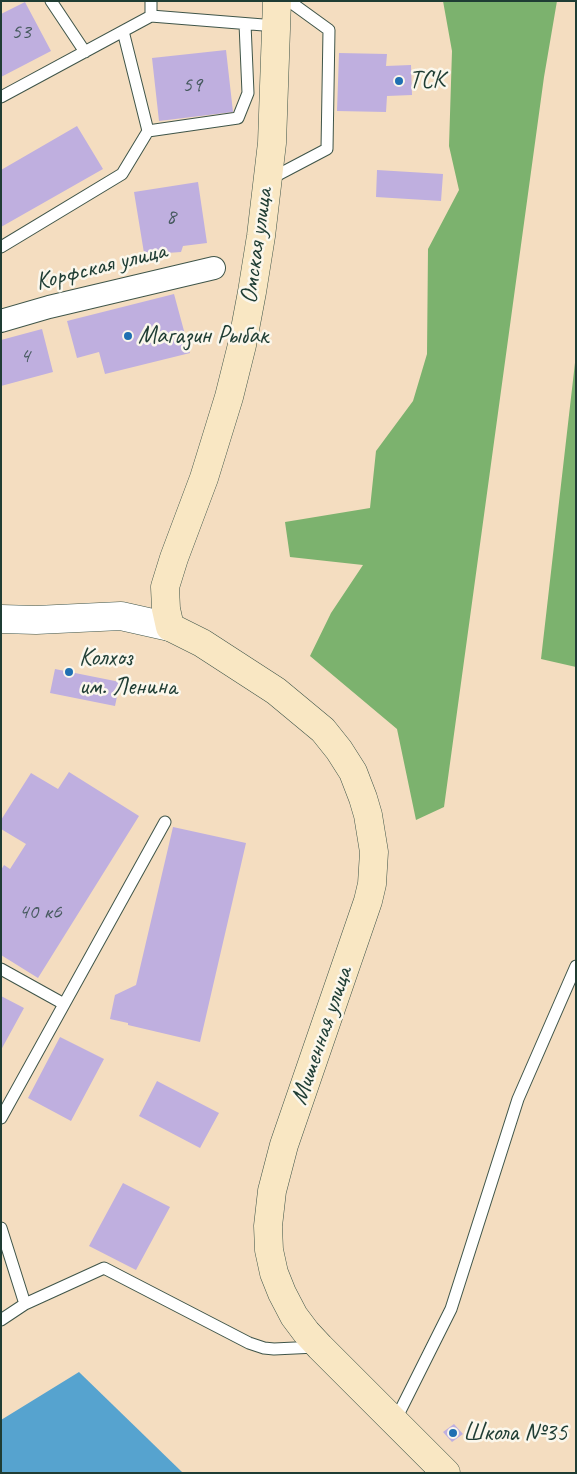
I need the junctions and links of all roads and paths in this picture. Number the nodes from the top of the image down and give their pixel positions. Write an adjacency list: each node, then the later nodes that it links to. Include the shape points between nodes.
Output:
1 (51, 1): 8 (lane)
2 (151, 1): 5 (lane)
3 (290, 1): 11 (lane, via 329,30 327,149)
4 (277, 13): 6 (lane); 11 (main road, Омская улица, via 272,143)
5 (151, 16): 6 (lane); 7 (lane)
6 (245, 24): 10 (lane, via 248,93 238,118)
7 (123, 31): 8 (lane); 10 (lane)
8 (85, 52): 9 (lane)
9 (1, 97)
10 (148, 130): 12 (lane, via 122,174)
11 (267, 181): 16 (main road, Омская улица, via 261,236 240,354 204,478 165,587)
12 (1, 247)
13 (214, 268): 14 (street, Корфская улица)
14 (1, 322)
15 (1, 619): 16 (street, via 121,616)
16 (170, 627): 25 (main road, Мишенная улица, via 202,643 276,691 323,730 353,772 368,814 374,867 368,901 284,1145 272,1191 268,1226 269,1250 282,1293 294,1316)
17 (165, 822): 20 (lane)
18 (576, 966): 26 (lane, via 518,1099 450,1309)
19 (1, 969): 20 (lane)
20 (64, 1004): 21 (lane)
21 (1, 1118)
22 (1, 1228): 23 (lane)
23 (25, 1304): 24 (lane); 25 (lane, via 104,1268 249,1343 274,1349)
24 (1, 1320)
25 (320, 1347): 26 (main road, Мишенная улица)
26 (395, 1420): 27 (main road, Мишенная улица)
27 (446, 1473)

